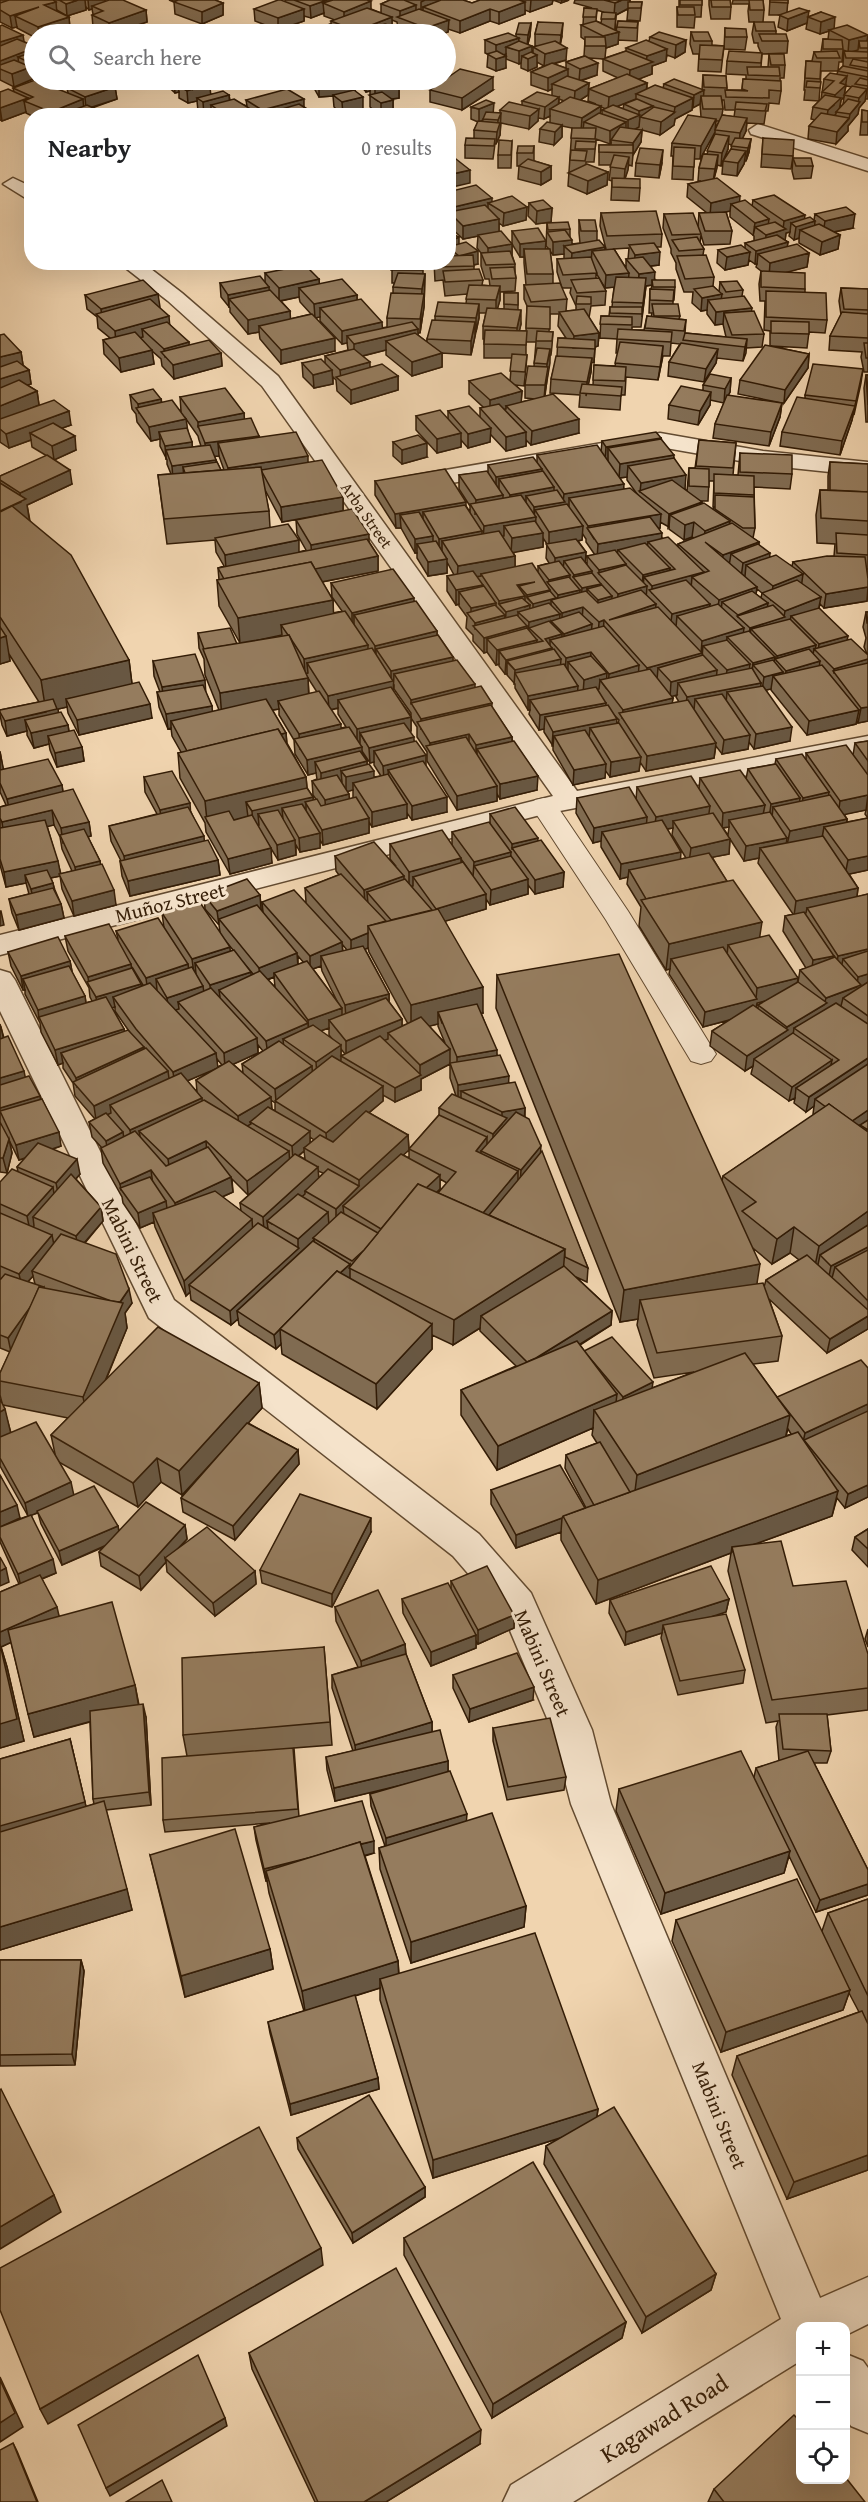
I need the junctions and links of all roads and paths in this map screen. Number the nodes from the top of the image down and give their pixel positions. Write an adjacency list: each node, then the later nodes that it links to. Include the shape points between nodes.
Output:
1 (758, 130): 2 (street)
2 (868, 165)
3 (13, 184): 4 (street)
4 (24, 191)
5 (139, 270): 7 (street, Arba Street, via 270,381)
6 (868, 469): 7 (street, via 763,458 660,440)
7 (370, 490): 9 (street, Arba Street)
8 (868, 744): 9 (street, Muñoz Street)
9 (557, 803): 10 (street, Muñoz Street); 12 (lane, via 618,917)
10 (0, 945)
11 (0, 980): 14 (street, Mabini Street, via 161,1309 466,1545 518,1604 572,1730 591,1804)
12 (700, 1054)
13 (868, 2300): 15 (street)
14 (809, 2322)
15 (820, 2322)
16 (796, 2337): 19 (street, Kagawad Road)
17 (850, 2384): 18 (street)
18 (868, 2409)
19 (528, 2502)

